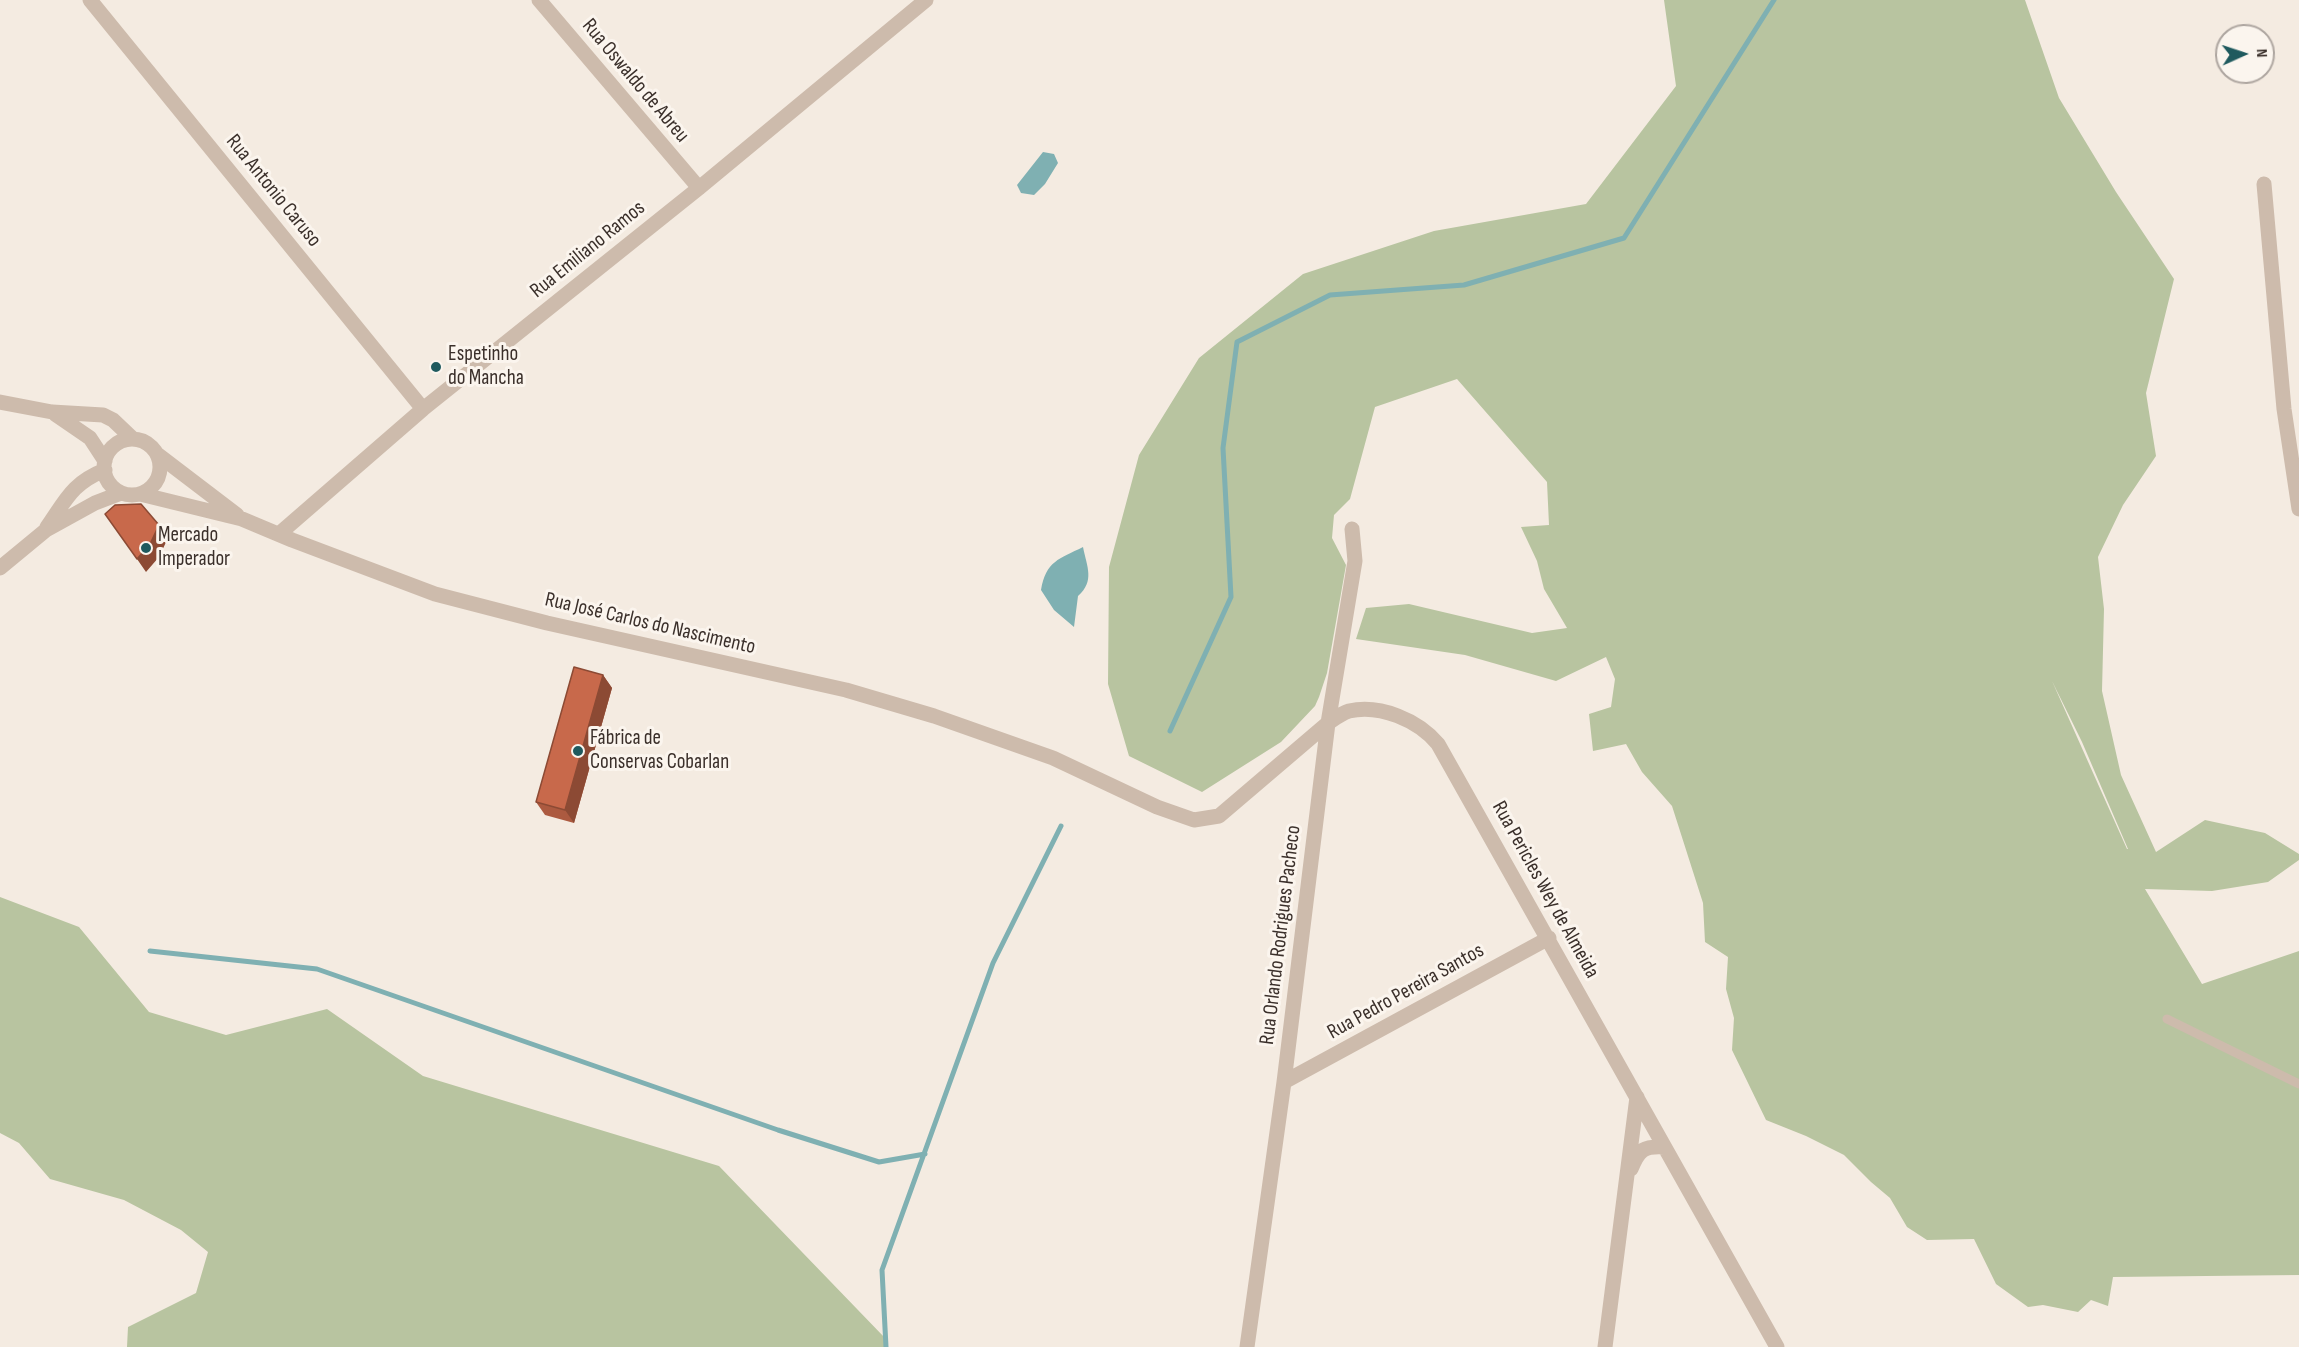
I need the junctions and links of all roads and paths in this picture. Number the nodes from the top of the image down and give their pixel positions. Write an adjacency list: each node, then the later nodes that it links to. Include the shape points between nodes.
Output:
1 (90, 0): 7 (street, Rua Antonio Caruso)
2 (539, 0): 5 (street, Rua Oswaldo de Abreu)
3 (926, 0): 5 (street, Rua Emiliano Ramos)
4 (2264, 184): 14 (street, via 2284,409)
5 (699, 188): 7 (street, Rua Emiliano Ramos)
6 (0, 402): 8 (street)
7 (423, 409): 18 (street, Rua Emiliano Ramos)
8 (52, 412): 9 (street, via 104,415); 11 (street, via 90,438)
9 (133, 439): 10 (street, via 143,441); 11 (street, via 115,445)
10 (157, 454): 13 (street, via 160,464 155,482); 15 (street, Rua José Carlos do Nascimento)
11 (105, 466): 12 (street, via 107,480); 17 (street, via 78,484)
12 (121, 493): 13 (street); 17 (street)
13 (140, 494): 15 (street, Rua José Carlos do Nascimento)
14 (2299, 509)
15 (242, 519): 18 (street, Rua José Carlos do Nascimento)
16 (1352, 529): 20 (street, Rua Orlando Rodrigues Pacheco, via 1355,561)
17 (46, 530): 19 (street)
18 (279, 534): 21 (street, Rua José Carlos do Nascimento, via 435,594 846,690 934,716 1053,758)
19 (0, 568)
20 (1328, 723): 21 (street, Rua Pericles Wey de Almeida, via 1219,816 1194,820); 22 (street, Rua Pericles Wey de Almeida, via 1347,711 1366,710 1392,714 1428,731); 24 (street, Rua Orlando Rodrigues Pacheco)
21 (1157, 807)
22 (1549, 938): 24 (street, Rua Pedro Pereira Santos); 26 (street, Rua Pericles Wey de Almeida)
23 (2168, 1019): 25 (lane)
24 (1284, 1082): 29 (street, Rua Orlando Rodrigues Pacheco)
25 (2299, 1084)
26 (1637, 1097): 27 (street, Rua Pericles Wey de Almeida); 28 (street)
27 (1664, 1147): 28 (street, via 1649,1146 1639,1153); 31 (street, Rua Pericles Wey de Almeida)
28 (1625, 1185): 30 (street)
29 (1247, 1347)
30 (1605, 1347)
31 (1777, 1347)

